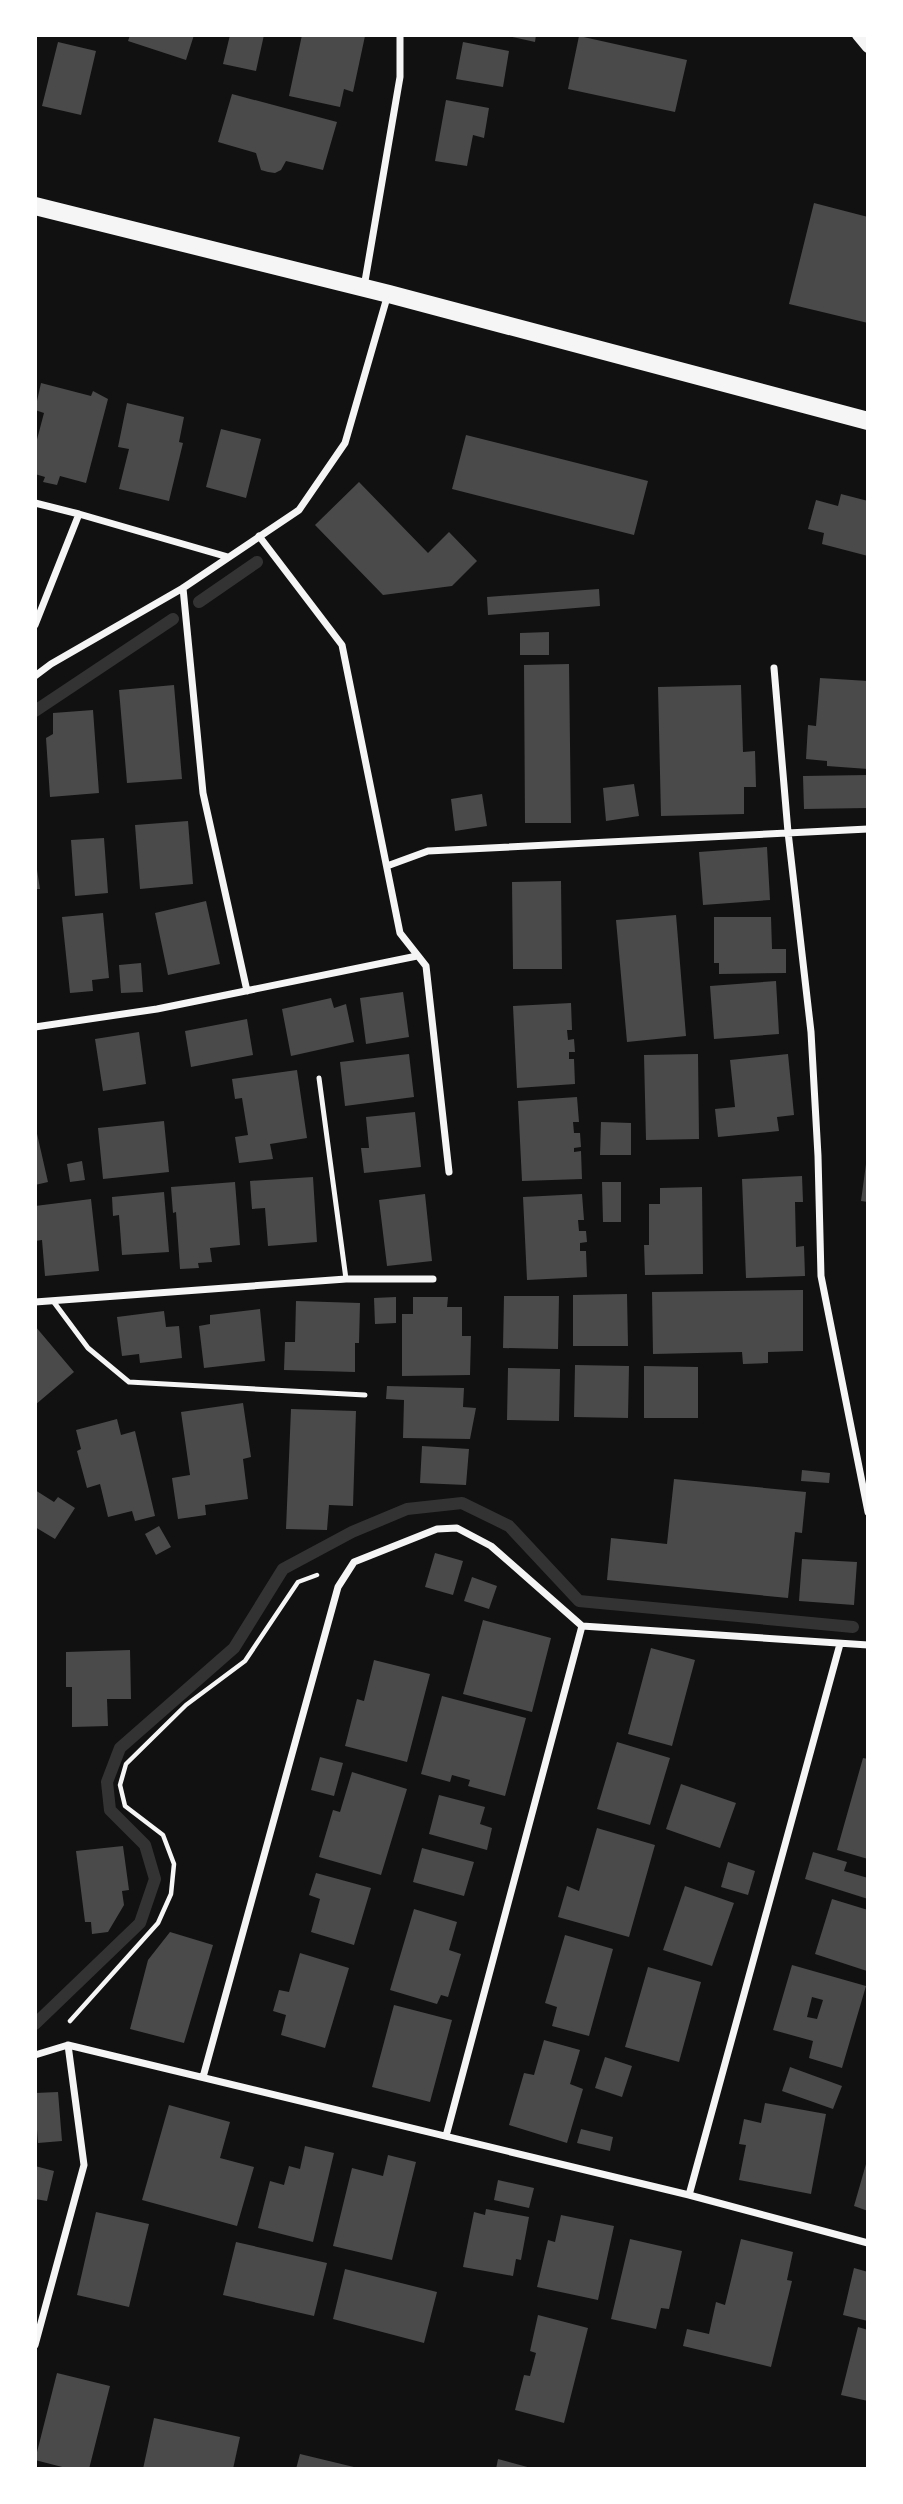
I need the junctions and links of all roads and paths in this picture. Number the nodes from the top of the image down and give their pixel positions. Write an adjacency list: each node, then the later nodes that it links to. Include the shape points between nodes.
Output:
1 (400, 35): 5 (street, via 400,78)
2 (858, 35): 3 (street)
3 (868, 47)
4 (35, 206): 5 (main road)
5 (364, 288): 6 (main road)
6 (388, 294): 7 (main road); 10 (street, via 345,443 299,510)
7 (868, 421)
8 (35, 503): 9 (street)
9 (79, 514): 11 (street); 13 (street)
10 (259, 536): 11 (street); 18 (street, via 342,645)
11 (228, 557): 12 (street)
12 (183, 588): 15 (street); 20 (street, via 203,793)
13 (35, 625)
14 (774, 668): 17 (street)
15 (35, 676)
16 (868, 829): 17 (street)
17 (788, 832): 18 (street, via 428,851); 29 (street, via 811,1032 821,1276)
18 (387, 866): 19 (street, via 400,933)
19 (417, 956): 20 (street); 23 (street, via 426,966)
20 (247, 991): 21 (street)
21 (35, 1027)
22 (318, 1078): 24 (lane)
23 (449, 1172)
24 (346, 1279): 25 (street); 26 (street)
25 (433, 1279)
26 (53, 1301): 27 (street); 28 (lane, via 88,1348 129,1382)
27 (35, 1302)
28 (365, 1395)
29 (868, 1512)
30 (354, 1562): 31 (street, via 437,1529 457,1528 491,1546); 34 (path, via 298,1582 245,1661 186,1705 126,1764 120,1784 125,1806 163,1835 174,1864 171,1895 158,1923); 37 (street, via 338,1587)
31 (582, 1626): 32 (street); 38 (street)
32 (840, 1644): 33 (street); 39 (street)
33 (868, 1646)
34 (70, 2021)
35 (68, 2045): 36 (street); 37 (street); 41 (street, via 84,2165)
36 (35, 2055)
37 (203, 2077): 38 (street)
38 (446, 2136): 39 (street)
39 (689, 2195): 40 (street)
40 (868, 2244)
41 (35, 2345)

